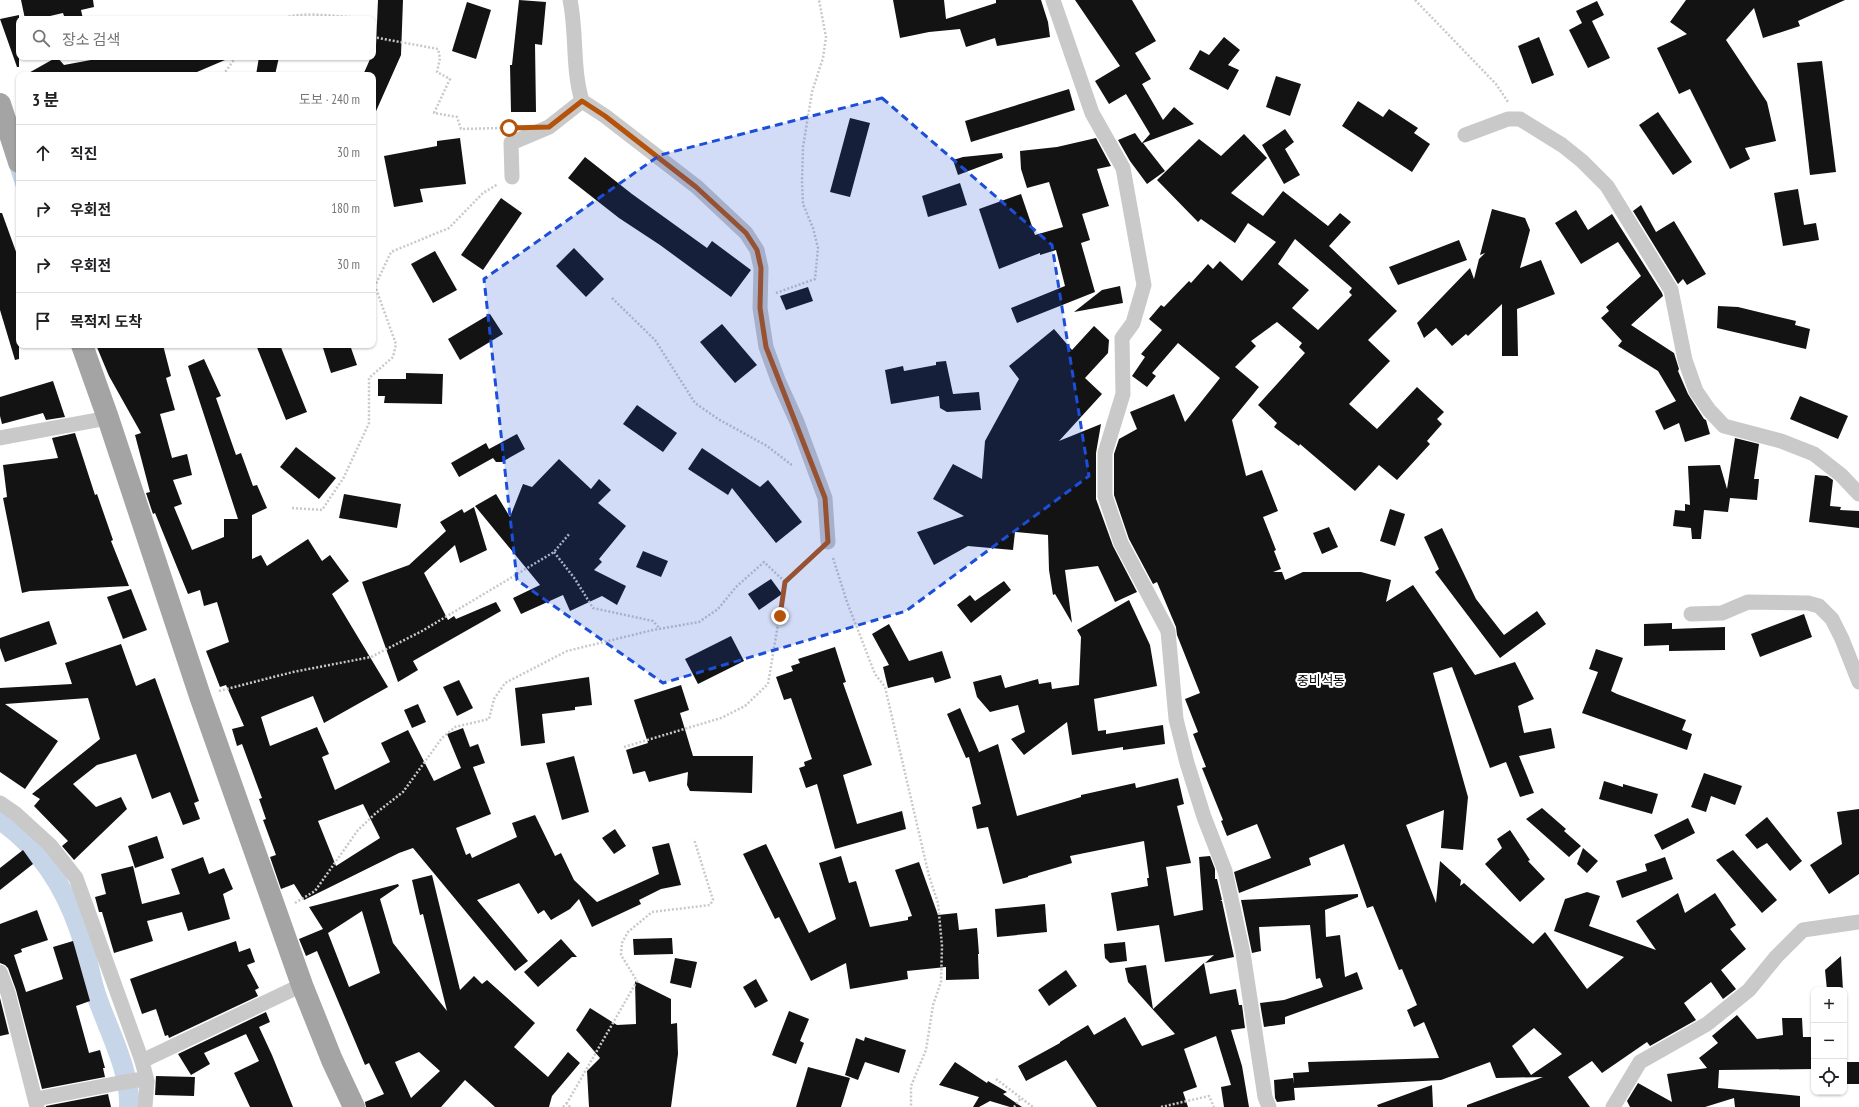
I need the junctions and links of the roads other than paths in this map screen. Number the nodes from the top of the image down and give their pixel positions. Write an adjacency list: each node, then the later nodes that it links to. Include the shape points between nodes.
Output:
1 (570, 0): 3 (street, via 574,18 577,87)
2 (1053, 0): 24 (street, via 1092,113 1123,168 1144,285 1133,323 1122,338 1123,394 1105,453 1105,496 1121,543 1168,630 1176,719 1204,817 1225,871 1243,952 1265,1097)
3 (582, 101): 7 (street, via 549,127 511,143); 12 (street, via 696,187 746,233 757,250 761,268 760,308 766,347 825,498)
4 (0, 104): 6 (main road)
5 (1465, 135): 11 (street, via 1508,119 1520,119 1582,161 1607,186 1671,290 1685,360 1696,391 1709,410 1724,426 1781,441 1814,454 1841,475)
6 (16, 153)
7 (512, 177)
8 (83, 348): 9 (main road)
9 (108, 418): 10 (street); 18 (main road, via 200,696)
10 (0, 438)
11 (1859, 494)
12 (828, 542)
13 (1691, 614): 14 (street, via 1722,613 1748,602 1808,603 1819,606 1832,619)
14 (1859, 682)
15 (0, 803): 19 (street, via 50,845 76,878)
16 (1859, 922): 25 (street, via 1803,930 1776,957 1749,990 1707,1024 1640,1062)
17 (0, 972): 21 (street)
18 (302, 985): 19 (street); 23 (main road)
19 (142, 1061): 20 (street)
20 (142, 1081): 21 (street, via 119,1083); 22 (street)
21 (36, 1103)
22 (144, 1107)
23 (354, 1107)
24 (1269, 1107)
25 (1613, 1107)

